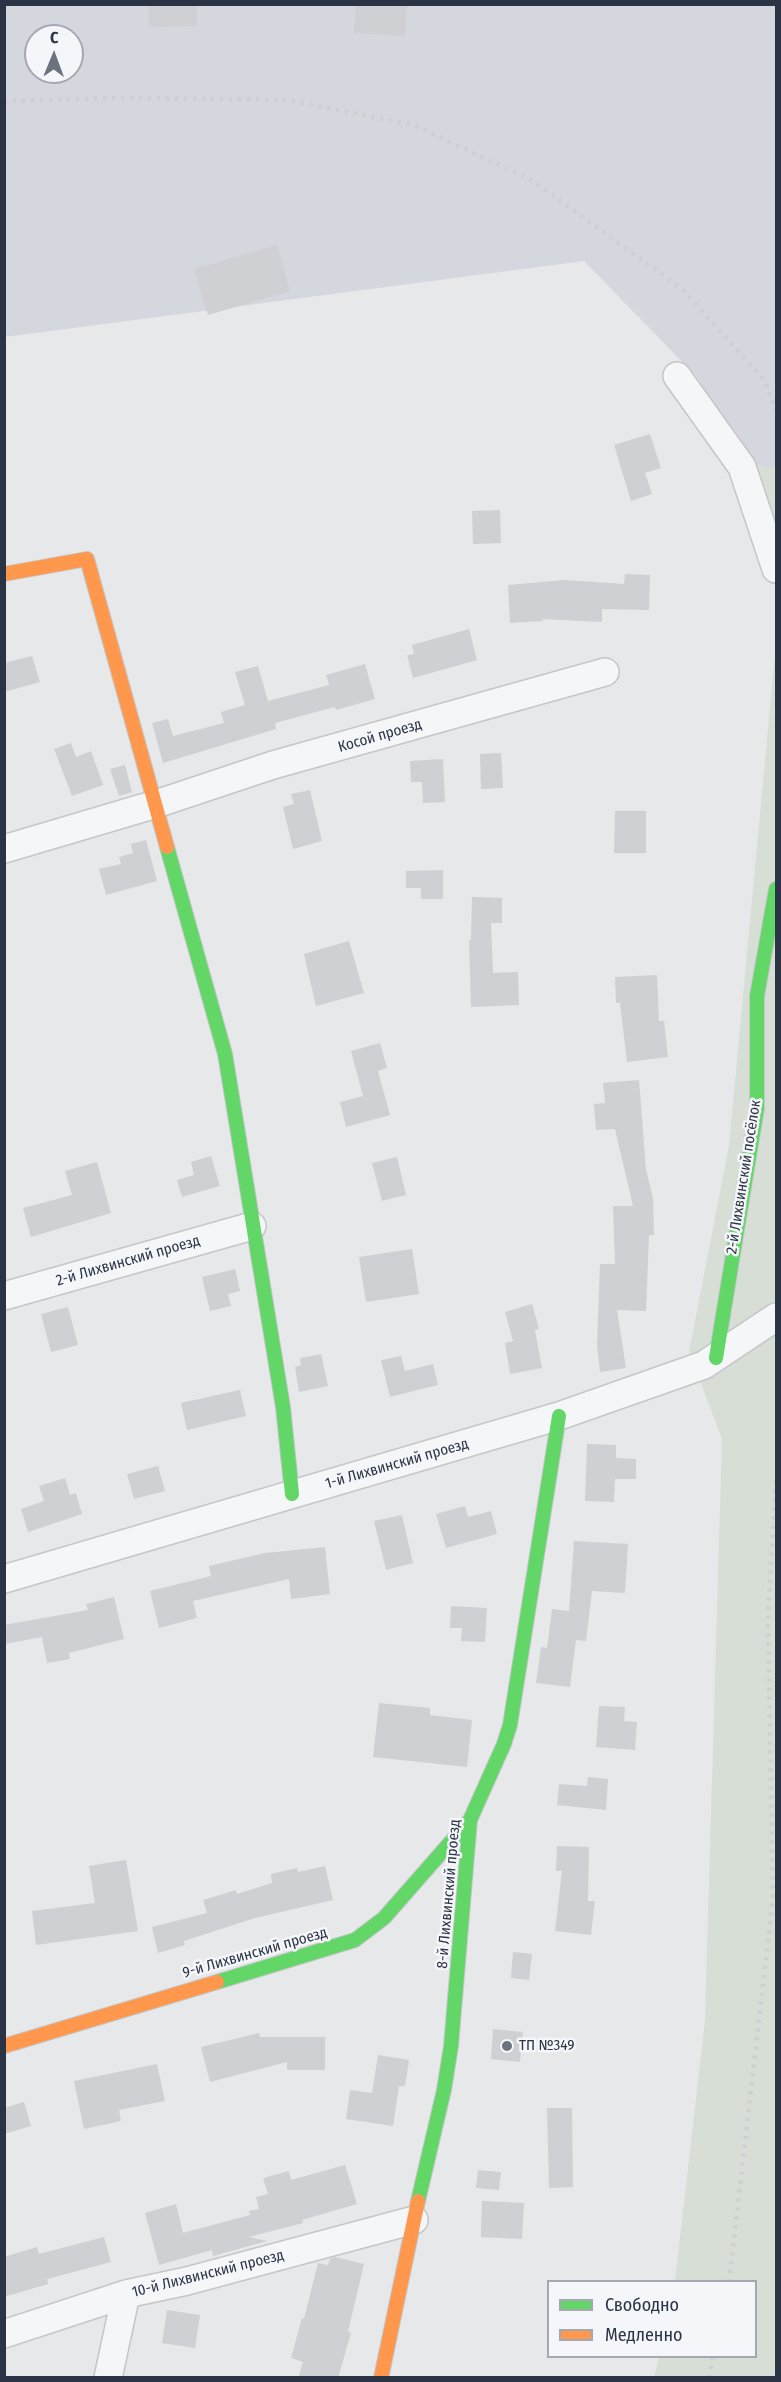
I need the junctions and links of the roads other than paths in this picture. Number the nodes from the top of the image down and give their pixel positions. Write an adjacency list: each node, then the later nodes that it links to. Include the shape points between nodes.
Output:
1 (677, 376): 2 (street, via 742,467)
2 (777, 569)
3 (4, 574): 5 (street, via 87,559)
4 (605, 672): 5 (street, Косой проезд, via 273,765)
5 (156, 804): 6 (street, Косой проезд); 8 (street, via 225,1054)
6 (4, 849)
7 (777, 889): 11 (street, 2-й Лихвинский посёлок, via 757,996 757,1108)
8 (252, 1226): 9 (street, 2-й Лихвинский проезд); 13 (street, via 283,1407)
9 (4, 1296)
10 (777, 1317): 11 (street, 1-й Лихвинский проезд)
11 (716, 1358): 12 (street, 1-й Лихвинский проезд, via 690,1371)
12 (559, 1416): 13 (street, 1-й Лихвинский проезд); 15 (street, 8-й Лихвинский проезд, via 510,1725)
13 (292, 1494): 14 (street, 1-й Лихвинский проезд)
14 (4, 1579)
15 (470, 1820): 16 (street, 9-й Лихвинский проезд, via 384,1918 355,1940); 17 (street, 8-й Лихвинский проезд, via 451,2046)
16 (4, 2046)
17 (414, 2220): 18 (street, 10-й Лихвинский проезд); 21 (street, 8-й Лихвинский проезд)
18 (126, 2294): 19 (street, 10-й Лихвинский проезд); 20 (street)
19 (4, 2334)
20 (108, 2378)
21 (381, 2378)

